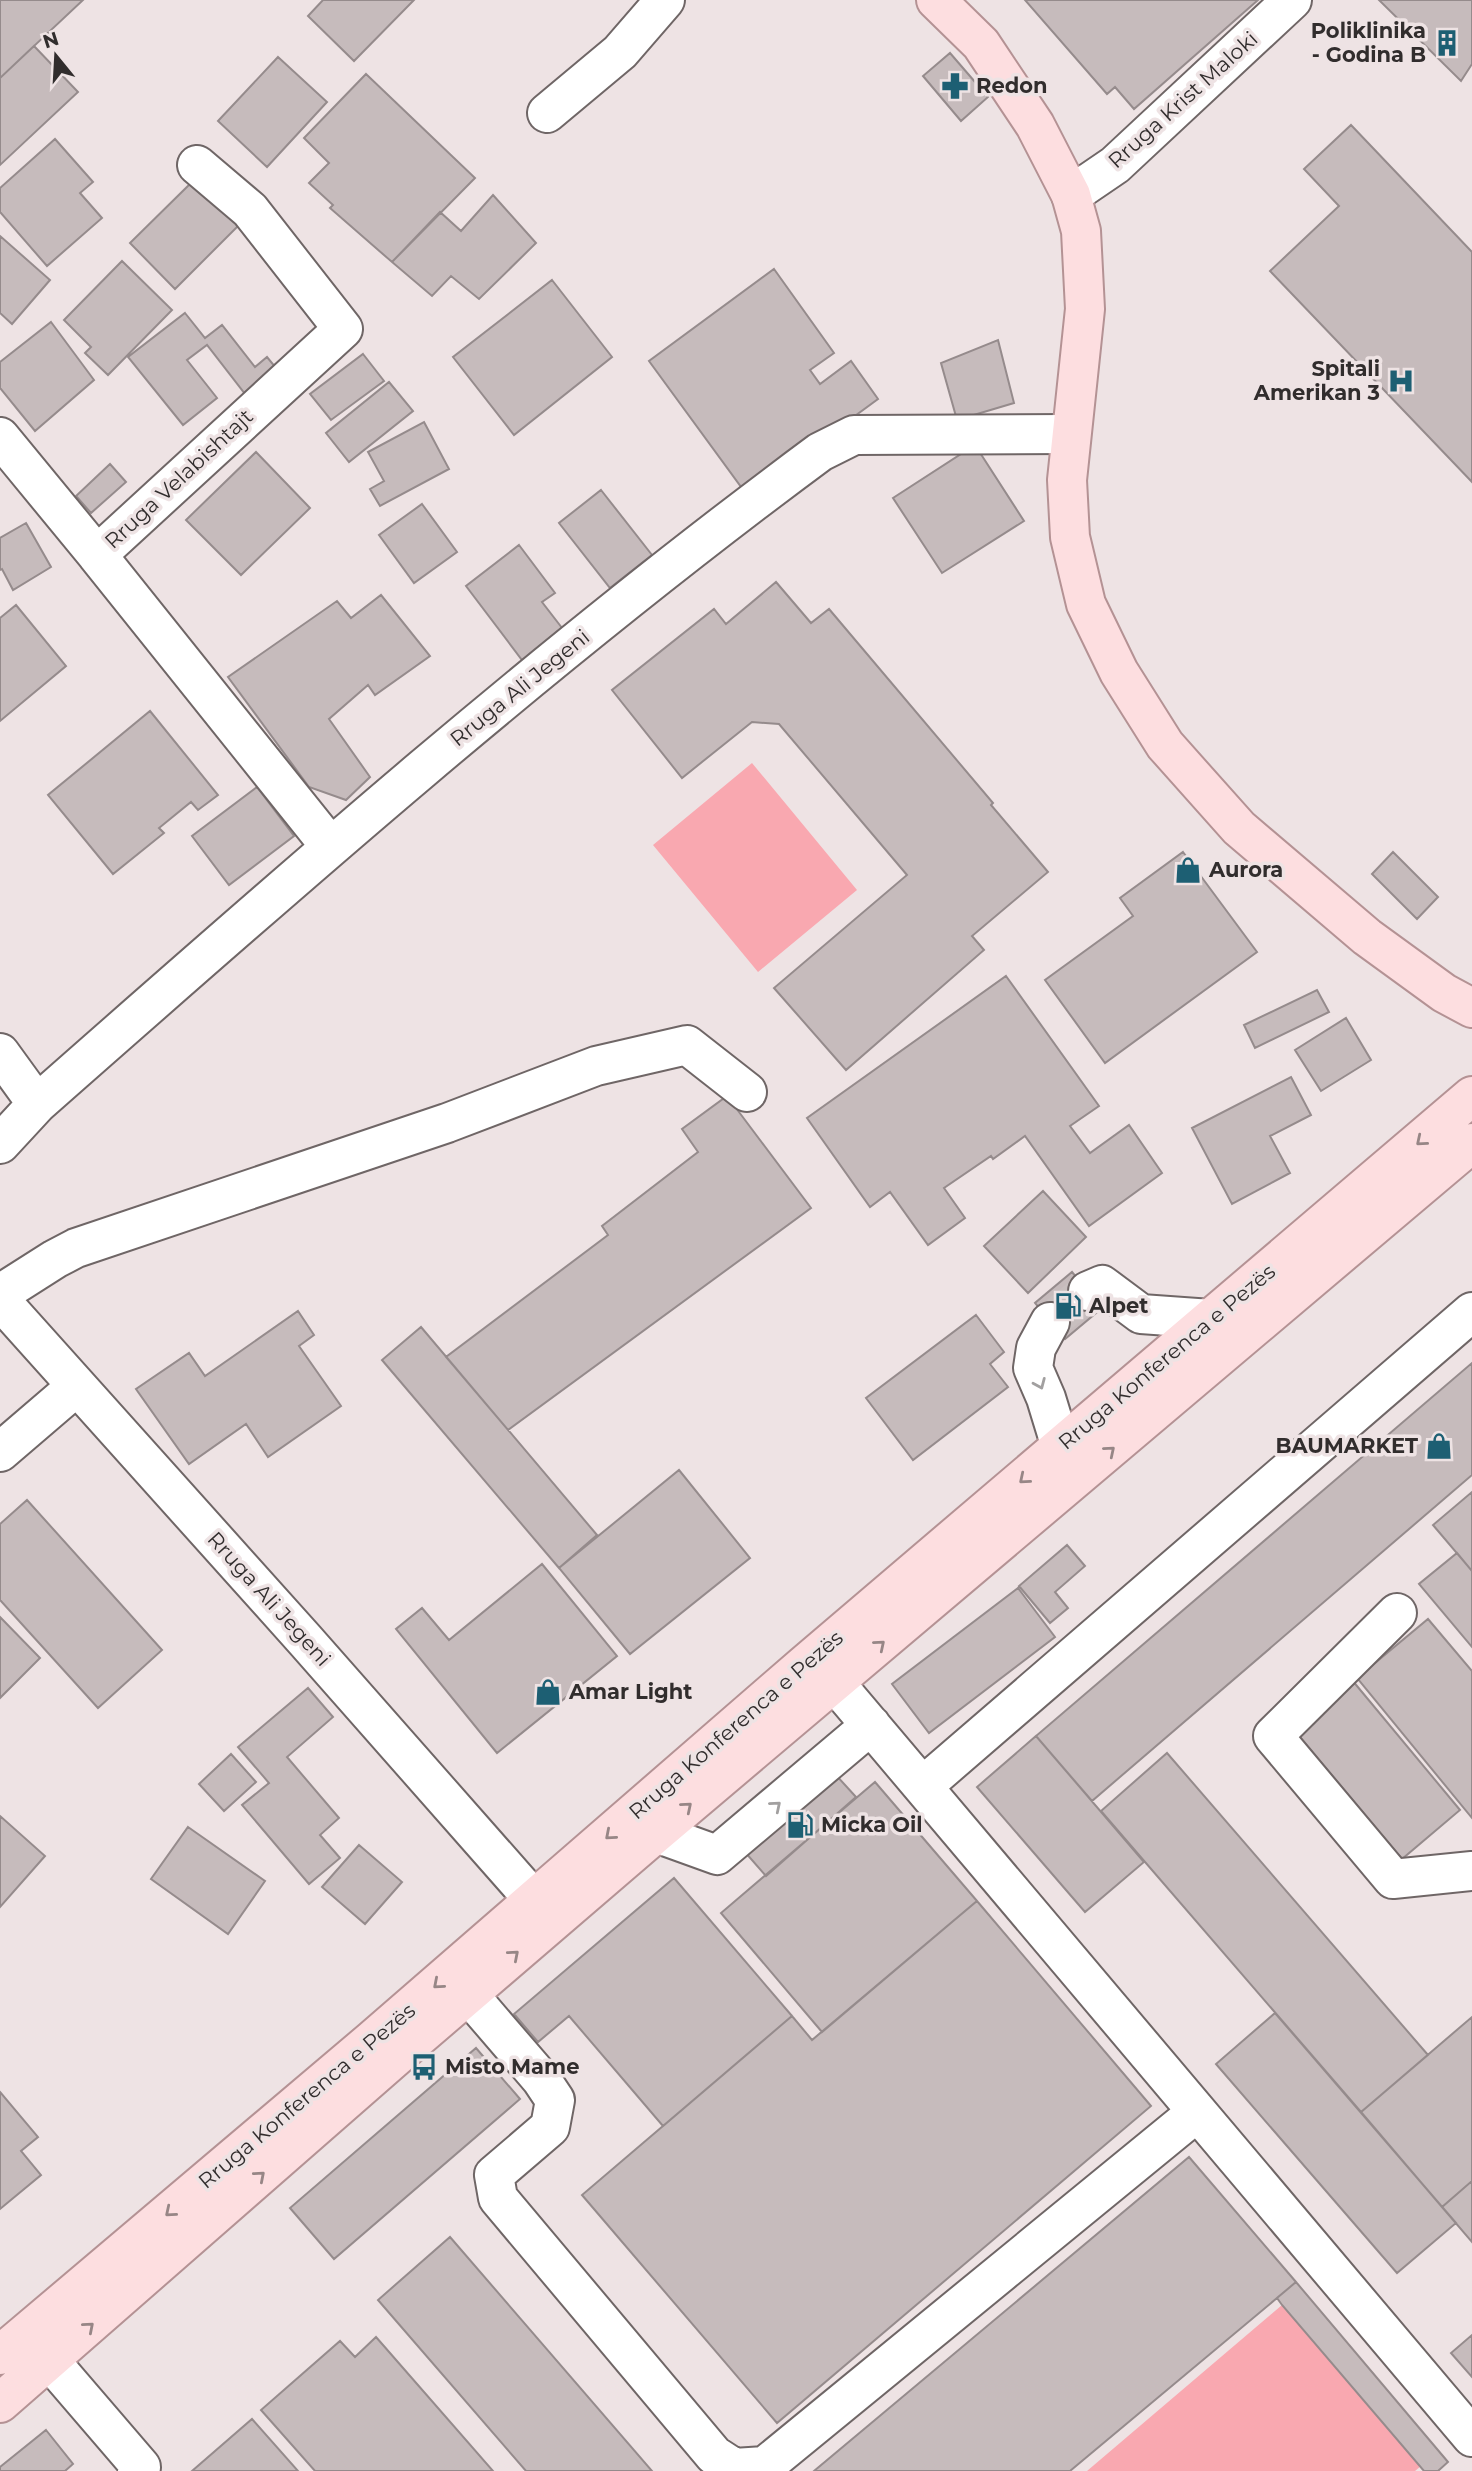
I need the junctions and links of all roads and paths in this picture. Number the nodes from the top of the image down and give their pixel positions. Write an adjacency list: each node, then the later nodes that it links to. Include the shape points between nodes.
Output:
1 (665, 0): 4 (street, via 620,52)
2 (936, 0): 6 (main road, via 981,44 1035,125)
3 (1292, 0): 6 (street, Rruga Krist Maloki, via 1115,165)
4 (547, 113)
5 (197, 165): 9 (street, Rruga Velabishtajt, via 250,210 343,329)
6 (1071, 195): 7 (main road, via 1081,231 1085,309)
7 (1071, 434): 10 (street, Rruga Ali Jegeni, via 854,435 820,452 557,657); 11 (main road, via 1067,480 1070,537 1086,604 1119,672 1165,745 1238,828 1367,937)
8 (0, 437): 9 (street)
9 (97, 555): 10 (street, Rruga Velabishtajt)
10 (330, 846): 15 (street, Rruga Ali Jegeni)
11 (1472, 1008)
12 (0, 1053): 15 (street)
13 (747, 1092): 19 (street, via 687,1045 596,1066 447,1123 76,1248)
14 (1472, 1096): 22 (main road, Rruga Konferenca e Pezës, one-way to 22)
15 (37, 1104): 17 (street, Rruga Ali Jegeni)
16 (1472, 1143): 28 (main road, Rruga Konferenca e Pezës, one-way to 16)
17 (0, 1144)
18 (1088, 1291): 22 (street, via 1102,1284 1141,1314)
19 (0, 1294)
20 (0, 1300): 24 (street, Rruga Ali Jegeni)
21 (1472, 1312): 30 (street)
22 (1212, 1319): 25 (main road, Rruga Konferenca e Pezës)
23 (1050, 1322): 25 (street, one-way to 25, via 1033,1368)
24 (77, 1386): 26 (street); 33 (street, Rruga Ali Jegeni)
25 (1061, 1447): 33 (main road, Rruga Konferenca e Pezës, one-way to 33)
26 (0, 1452)
27 (1397, 1613): 32 (street, via 1273,1736 1393,1879)
28 (835, 1683): 29 (street); 31 (main road, Rruga Konferenca e Pezës, one-way to 28)
29 (871, 1726): 30 (street); 31 (street, one-way to 29, via 717,1855)
30 (923, 1786): 35 (street)
31 (656, 1833): 34 (main road, Rruga Konferenca e Pezës, one-way to 31)
32 (1472, 1871)
33 (535, 1901): 36 (main road, Rruga Konferenca e Pezës, one-way to 36)
34 (468, 1994): 35 (street, via 555,2100 550,2127 494,2175 498,2198 714,2455 734,2469 765,2466); 37 (main road, Rruga Konferenca e Pezës, one-way to 34)
35 (1196, 2113): 39 (street)
36 (0, 2356)
37 (50, 2361): 38 (main road, Rruga Konferenca e Pezës); 40 (street, via 141,2467)
38 (0, 2403)
39 (1472, 2437)
40 (136, 2471)

